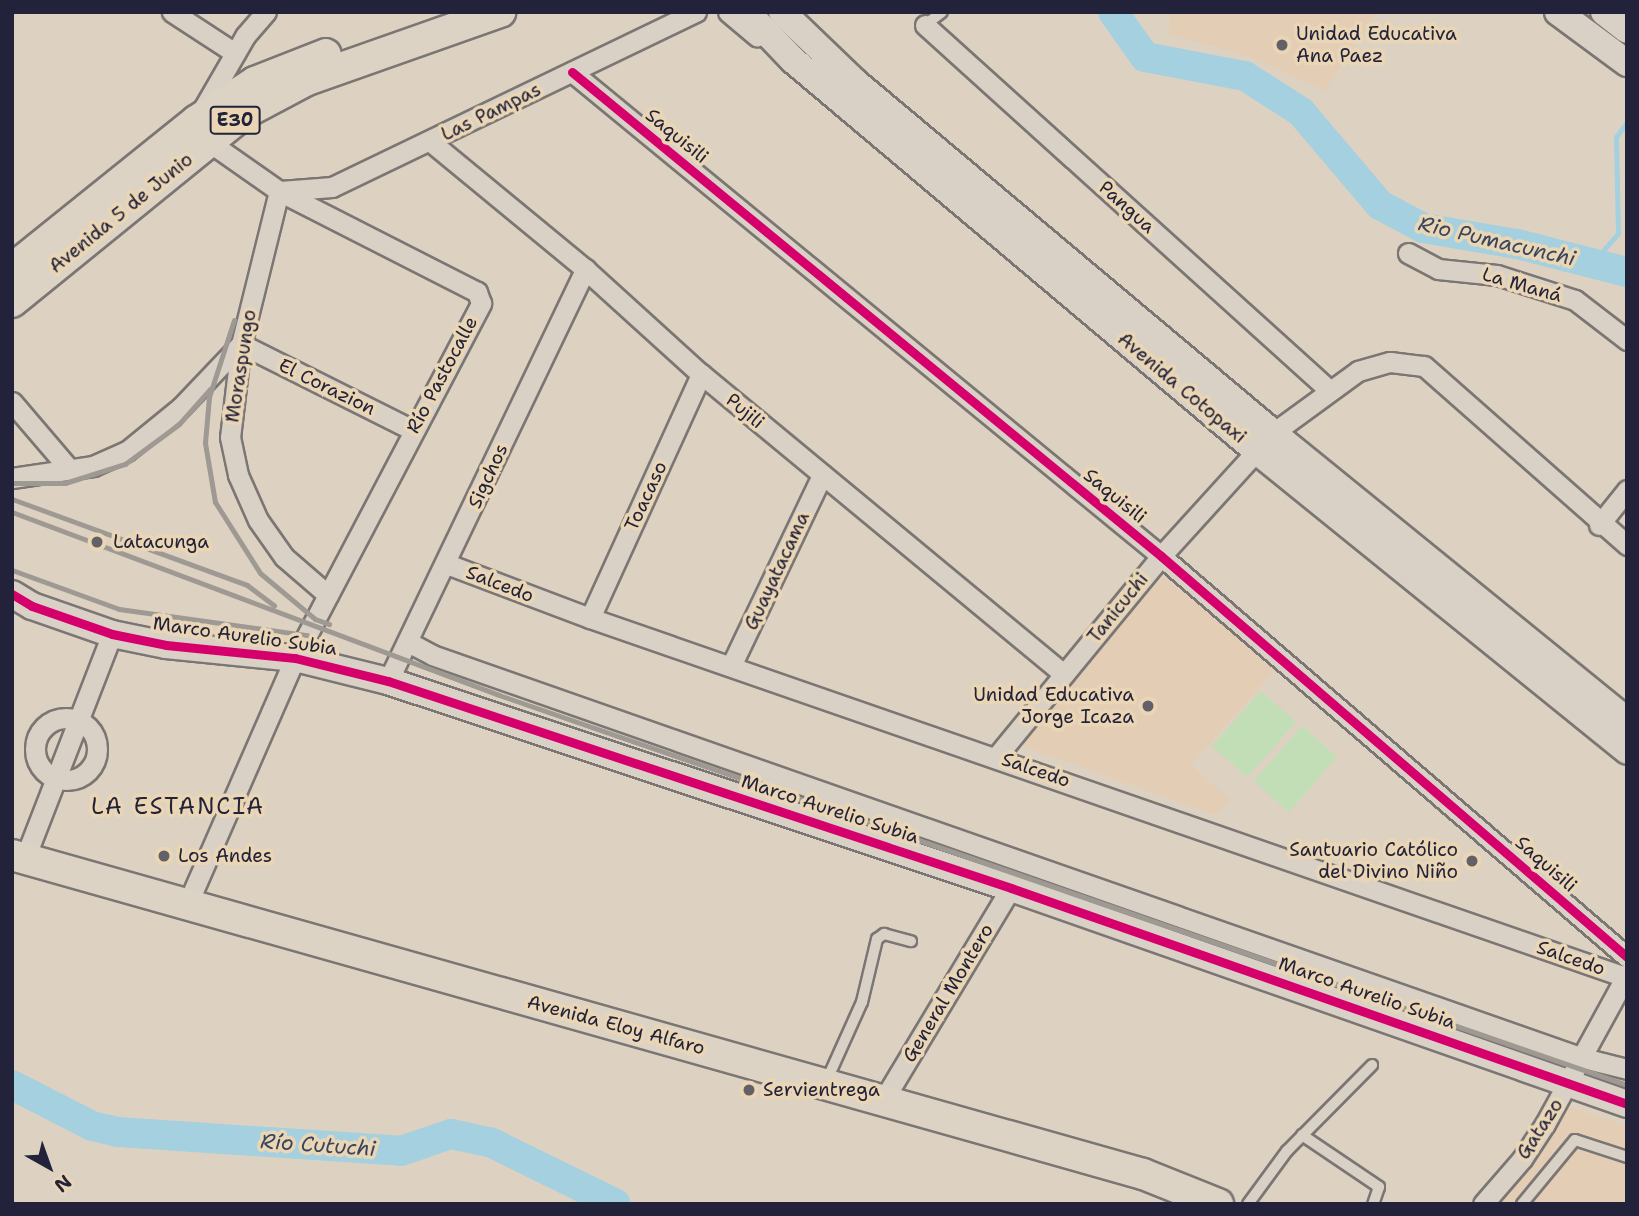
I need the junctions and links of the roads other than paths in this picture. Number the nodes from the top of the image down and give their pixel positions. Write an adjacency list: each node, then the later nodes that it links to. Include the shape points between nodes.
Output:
1 (172, 12): 14 (street)
2 (266, 12): 14 (street)
3 (460, 12): 18 (main road, Avenida 5 de Junio / E30, via 290,66 255,82)
4 (500, 12): 18 (main road, Avenida 5 de Junio / E30, via 307,80)
5 (696, 12): 17 (street, Las Pampas)
6 (728, 12): 15 (street)
7 (747, 12): 15 (main road, Avenida Cotopaxi)
8 (782, 12): 32 (main road, Avenida Cotopaxi, via 856,83)
9 (942, 12): 12 (lane)
10 (1558, 12): 16 (main road)
11 (1604, 12): 13 (main road)
12 (925, 25): 29 (street, Pangua)
13 (1627, 30)
14 (235, 53): 18 (street)
15 (793, 60): 32 (main road, Avenida Cotopaxi)
16 (1627, 63)
17 (572, 72): 19 (street, Las Pampas); 39 (street, Saquisili)
18 (202, 131): 20 (street, Río Pastocalle); 21 (main road, Avenida 5 de Junio / E30)
19 (431, 142): 20 (street, Las Pampas, via 332,187); 24 (street, Pujili)
20 (279, 191): 27 (street, Moraspungo); 31 (street, Río Pastocalle, via 481,296)
21 (55, 251): 23 (main road, Avenida 5 de Junio / E30); 25 (main road, Avenida 5 de Junio / E30)
22 (1408, 253): 26 (street, La Maná, via 1438,269 1497,275 1575,300)
23 (15, 261)
24 (585, 269): 28 (street, Pujili); 40 (street, Sigchos)
25 (12, 302)
26 (1627, 340)
27 (241, 344): 31 (street, El Corazion); 33 (street, via 181,407 127,451); 42 (street, Moraspungo, via 230,437 238,475 258,520 284,557)
28 (701, 374): 34 (street, Pujili); 43 (street, Toacaso)
29 (1328, 388): 32 (street); 37 (street, via 1358,371 1390,362 1424,366)
30 (12, 402): 33 (street)
31 (412, 430): 42 (street, Río Pastocalle)
32 (1265, 442): 39 (street, Tanicuchi); 44 (main road, Avenida Cotopaxi)
33 (70, 470): 35 (street)
34 (822, 475): 48 (street, Guayatacama); 49 (street, Pujili)
35 (12, 478)
36 (1627, 490): 37 (street)
37 (1599, 525): 38 (street)
38 (1627, 545)
39 (1161, 556): 49 (street, Tanicuchi); 60 (street, Saquisili)
40 (447, 564): 43 (street, Salcedo); 46 (street, Sigchos)
41 (12, 594): 45 (main road, Marco Aurelio Subia, via 32,606)
42 (328, 595): 47 (street, Río Pastocalle)
43 (590, 618): 48 (street, Salcedo)
44 (1483, 620): 52 (main road, Avenida Cotopaxi); 53 (main road, Avenida Cotopaxi)
45 (111, 634): 47 (main road, Marco Aurelio Subia, via 166,645); 51 (street)
46 (408, 642): 50 (street, Sigchos); 62 (street, Marco Aurelio Subia, via 432,655)
47 (295, 658): 50 (main road, Marco Aurelio Subia); 58 (street, Río Pastocalle)
48 (731, 666): 54 (street, Salcedo)
49 (1064, 674): 54 (street, Tanicuchi)
50 (388, 681): 57 (main road, Marco Aurelio Subia)
51 (75, 718): 55 (street); 55 (street, via 56,719 40,730 34,748 39,767); 55 (street, via 95,734 96,759 80,778)
52 (1627, 720)
53 (1627, 751)
54 (997, 757): 61 (street, Salcedo)
55 (55, 779): 56 (street)
56 (19, 857): 58 (main road, Avenida Eloy Alfaro)
57 (1012, 888): 66 (main road, Marco Aurelio Subia); 67 (street, General Montero)
58 (187, 905): 65 (main road, Avenida Eloy Alfaro)
59 (911, 941): 65 (lane, via 884,934 877,940 862,1002)
60 (1627, 957)
61 (1626, 975): 62 (street, Gatazo)
62 (1583, 1058): 64 (street, Marco Aurelio Subia); 66 (street, Gatazo)
63 (1372, 1065): 69 (lane)
64 (1627, 1069)
65 (825, 1083): 67 (main road, Avenida Eloy Alfaro)
66 (1568, 1083): 68 (main road, Marco Aurelio Subia); 74 (street, Gatazo, via 1522,1159)
67 (884, 1099): 71 (main road, Avenida Eloy Alfaro, via 1143,1174)
68 (1627, 1104)
69 (1302, 1135): 72 (lane); 73 (lane, via 1379,1187)
70 (1627, 1157): 75 (lane, via 1575,1140)
71 (1218, 1204)
72 (1248, 1204)
73 (1373, 1204)
74 (1483, 1204)
75 (1522, 1204)

